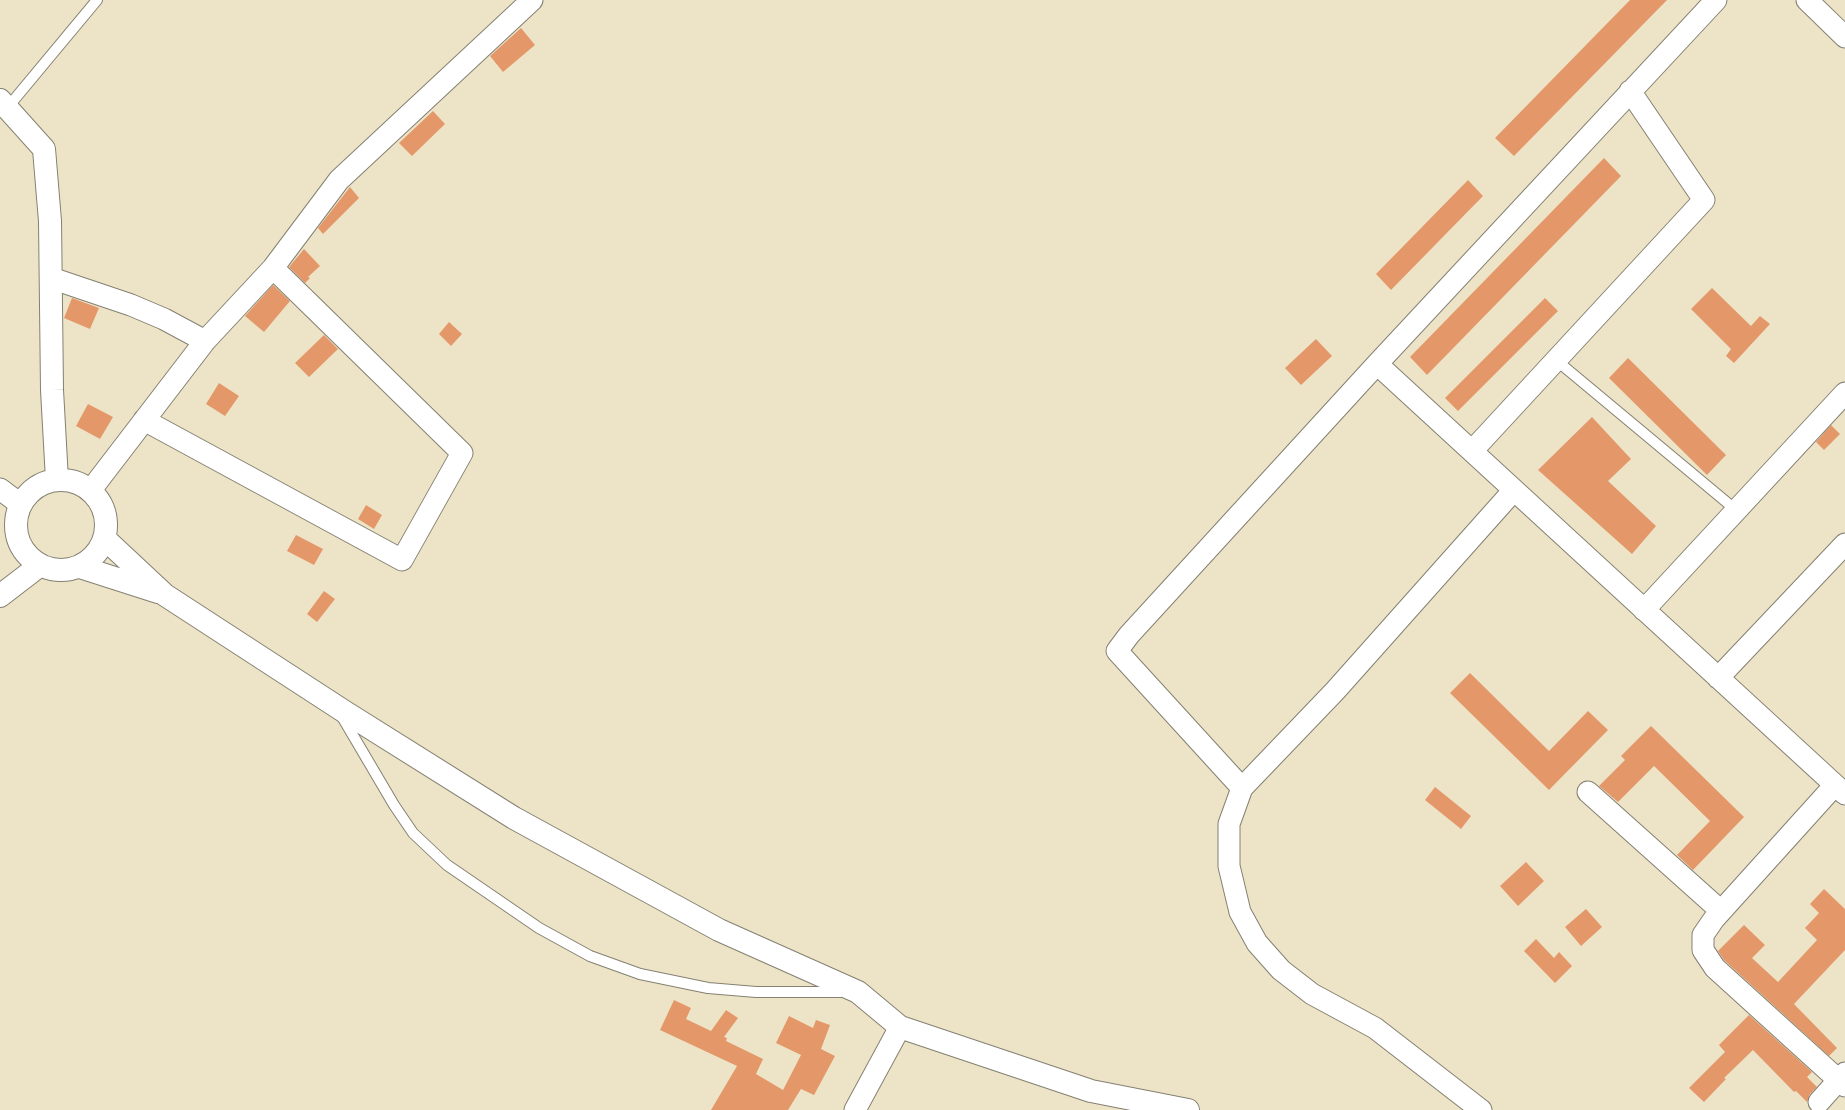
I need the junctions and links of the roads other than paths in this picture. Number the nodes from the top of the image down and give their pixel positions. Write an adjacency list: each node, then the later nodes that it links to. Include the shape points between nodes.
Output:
1 (97, 0): 7 (lane)
2 (532, 0): 8 (street, via 339,180)
3 (1716, 0): 6 (street)
4 (1807, 0): 5 (street)
5 (1845, 37)
6 (1630, 91): 11 (street, via 1704,200); 12 (street)
7 (4, 104): 9 (street, via 44,149 50,220)
8 (273, 268): 10 (street); 14 (street, via 462,453 402,560)
9 (51, 278): 10 (street, via 164,318); 16 (street, via 52,390)
10 (205, 341): 14 (street)
11 (1556, 360): 15 (street); 21 (lane)
12 (1377, 364): 15 (street); 31 (street, via 1117,651)
13 (1845, 393): 21 (street)
14 (144, 420): 19 (street)
15 (1472, 451): 18 (street)
16 (57, 480): 19 (street, via 70,481); 20 (street, via 40,485)
17 (0, 489): 20 (street)
18 (1514, 490): 28 (street); 31 (street, via 1335,691)
19 (90, 491): 22 (street, via 104,510)
20 (20, 504): 24 (street, via 15,527 18,542 26,556)
21 (1736, 510): 28 (street)
22 (104, 538): 25 (street, via 98,552); 26 (street)
23 (1845, 544): 29 (street)
24 (39, 566): 25 (street, via 66,571); 27 (street)
25 (80, 567): 26 (street)
26 (165, 594): 30 (street)
27 (0, 596)
28 (1644, 610): 29 (street)
29 (1718, 678): 32 (street)
30 (335, 705): 35 (street, via 514,818 719,930); 35 (lane, via 413,833 447,865 539,928 590,956 640,974 708,988 756,992)
31 (1242, 788): 41 (street, via 1229,824 1229,866 1240,912 1257,943 1281,970 1312,994 1375,1028)
32 (1840, 790): 34 (street)
33 (1588, 792): 34 (street)
34 (1721, 910): 37 (street, via 1703,935 1703,950 1715,968)
35 (858, 992): 36 (street)
36 (900, 1027): 39 (street); 40 (street, via 1091,1090)
37 (1843, 1080): 38 (street)
38 (1819, 1102)
39 (855, 1110)
40 (1188, 1110)
41 (1481, 1110)

